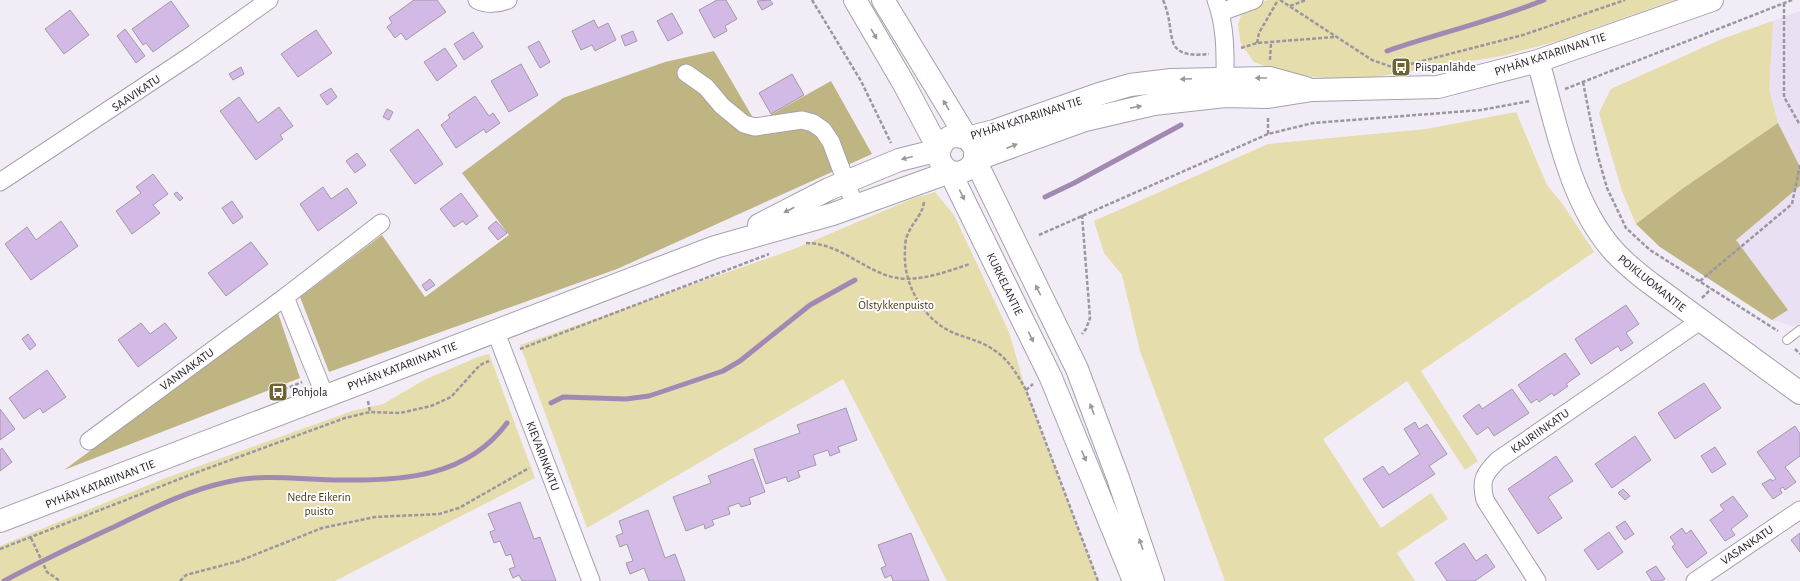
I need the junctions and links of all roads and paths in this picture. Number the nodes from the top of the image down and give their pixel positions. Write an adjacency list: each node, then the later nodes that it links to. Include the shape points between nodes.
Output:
1 (269, 0): 32 (street, SAAVIKATU, via 193,54)
2 (476, 0): 3 (street, via 482,3)
3 (508, 0)
4 (812, 0): 28 (path, via 861,81)
5 (854, 0): 27 (street, KURKELANTIE, one-way to 27, via 904,84)
6 (882, 0): 26 (street, one-way to 6)
7 (1164, 0): 19 (path, via 1173,41 1179,52 1191,55)
8 (1254, 0): 15 (street)
9 (1279, 0): 16 (path); 18 (path, via 1259,33)
10 (1306, 0): 16 (path)
11 (1625, 0): 17 (path, via 1523,35 1397,67 1379,64)
12 (1712, 0): 20 (street, PYHÄN KATARIINAN TIE)
13 (1792, 0): 14 (path)
14 (1784, 3): 22 (path); 25 (path, via 1784,97)
15 (1218, 6): 19 (street)
16 (1289, 6): 17 (path)
17 (1335, 37): 18 (path)
18 (1256, 43): 19 (path)
19 (1225, 52): 23 (street)
20 (1538, 61): 23 (street, PYHÄN KATARIINAN TIE, via 1438,87 1312,90 1270,78); 24 (street, POIKLUOMANTIE)
21 (686, 73): 33 (street, via 706,87 722,106 744,124 755,127 802,120 813,122 823,130 831,142)
22 (1583, 82): 24 (path); 44 (path, via 1597,153 1607,188 1626,228 1650,250)
23 (1225, 87): 26 (street, PYHÄN KATARIINAN TIE, one-way to 26, via 1171,80 1130,85); 29 (street, PYHÄN KATARIINAN TIE, one-way to 23, via 1085,120 1179,100)
24 (1548, 96): 36 (path, via 1481,110 1313,123 1268,134); 46 (street, POIKLUOMANTIE, via 1573,180 1611,248 1630,267)
25 (1800, 125)
26 (967, 138): 27 (street, PYHÄN KATARIINAN TIE, via 950,137); 29 (street, via 975,148)
27 (939, 150): 28 (street, PYHÄN KATARIINAN TIE, one-way to 28); 31 (street, KURKELANTIE, via 938,158 943,167)
28 (899, 160): 33 (street, PYHÄN KATARIINAN TIE)
29 (975, 160): 31 (street, PYHÄN KATARIINAN TIE, via 972,167 965,172); 71 (street, one-way to 29, via 1077,369)
30 (1800, 165): 44 (path, via 1792,204)
31 (950, 172): 34 (street, PYHÄN KATARIINAN TIE); 70 (street, KURKELANTIE, one-way to 70, via 1051,378)
32 (0, 182)
33 (846, 182): 35 (street); 40 (street, PYHÄN KATARIINAN TIE, one-way to 40)
34 (909, 186): 35 (street, PYHÄN KATARIINAN TIE); 43 (path, via 924,200 922,212 907,235 905,266)
35 (855, 206): 40 (street, PYHÄN KATARIINAN TIE)
36 (1082, 216): 38 (path); 49 (path, via 1090,318)
37 (382, 223): 45 (street, VANNAKATU)
38 (1039, 235)
39 (802, 244): 43 (path, via 818,244 836,250 886,275)
40 (715, 247): 47 (street, PYHÄN KATARIINAN TIE)
41 (770, 253): 52 (path)
42 (970, 264): 43 (path, via 938,274)
43 (909, 279): 55 (path, via 917,300 933,319 946,329 993,349 1013,367)
44 (1700, 281): 50 (path, via 1777,330)
45 (285, 297): 54 (street); 58 (street, VANNAKATU)
46 (1700, 321): 56 (street, POIKLUOMANTIE); 72 (street, KAURIINKATU, via 1487,470 1481,485 1485,500)
47 (495, 330): 52 (street, KIEVARINKATU); 54 (street, PYHÄN KATARIINAN TIE)
48 (1800, 330): 50 (lane)
49 (1080, 336)
50 (1787, 340): 51 (path)
51 (1800, 354)
52 (504, 355): 59 (street, KIEVARINKATU); 62 (path, via 480,365 451,397 431,406 400,412 370,412 345,418 195,473)
53 (1035, 382): 55 (path)
54 (321, 386): 57 (path); 61 (street, PYHÄN KATARIINAN TIE, via 122,476)
55 (1026, 390): 69 (path)
56 (1800, 393)
57 (266, 396)
58 (89, 441)
59 (544, 460): 67 (path, via 460,508 439,514 375,517 322,528 239,561 186,575); 68 (street, KIEVARINKATU)
60 (1800, 510): 73 (street, VASANKATU)
61 (0, 521)
62 (31, 538): 64 (path); 66 (path, via 47,572)
63 (2, 543): 64 (path)
64 (4, 547): 65 (path)
65 (0, 549)
66 (60, 581)
67 (180, 581)
68 (591, 581)
69 (1098, 581)
70 (1134, 581)
71 (1153, 581)
72 (1537, 581)
73 (1695, 581)

